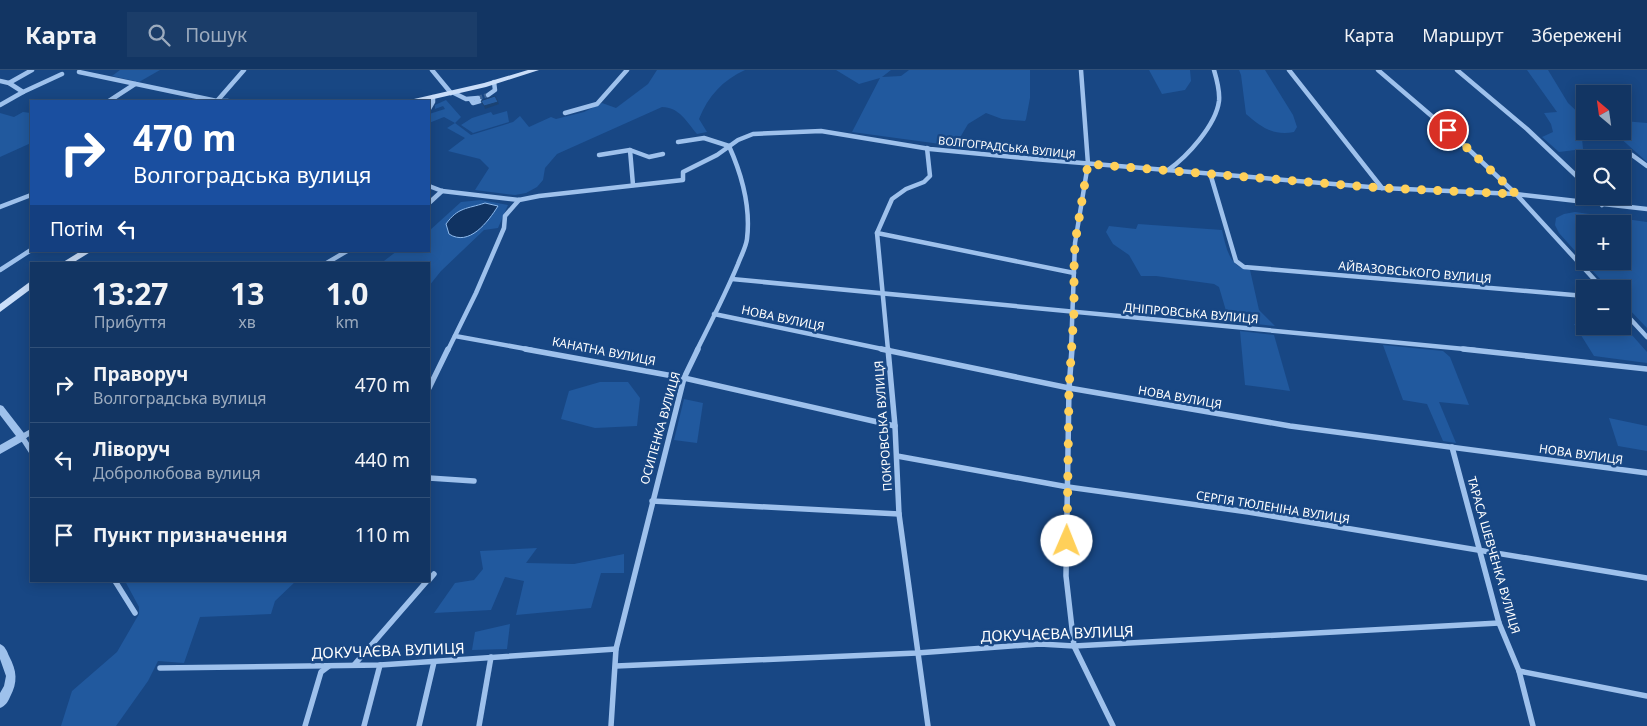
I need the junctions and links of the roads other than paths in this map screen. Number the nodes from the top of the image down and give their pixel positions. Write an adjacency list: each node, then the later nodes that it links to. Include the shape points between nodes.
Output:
1 (32, 70): 14 (street)
2 (244, 70): 24 (street)
3 (432, 70): 18 (street)
4 (535, 70): 16 (main road)
5 (627, 70): 28 (street, via 597,104)
6 (1081, 70): 36 (street)
7 (1214, 70): 38 (street, via 1219,105 1192,149)
8 (1289, 70): 43 (street)
9 (1378, 70): 46 (street)
10 (1457, 70): 40 (street)
11 (79, 72): 15 (street)
12 (62, 74): 17 (street)
13 (0, 81): 14 (street)
14 (9, 83): 17 (street)
15 (136, 84): 22 (street); 23 (street)
16 (494, 86): 18 (main road); 19 (street, via 493,97)
17 (23, 92): 26 (street)
18 (453, 93): 20 (main road); 21 (street, via 473,103)
19 (489, 96)
20 (433, 98): 25 (main road); 27 (street)
21 (479, 99)
22 (111, 100)
23 (212, 100)
24 (218, 100)
25 (422, 100)
26 (0, 105)
27 (430, 108)
28 (565, 113)
29 (678, 142): 30 (street, via 694,138 715,139)
30 (729, 146): 31 (street, ВОЛГОГРАДСЬКА ВУЛИЦЯ, via 753,134 822,131); 41 (street, via 683,172 683,180); 61 (street, ОСИПЕНКА ВУЛИЦЯ, via 740,174 748,223 747,240)
31 (927, 148): 36 (street, ВОЛГОГРАДСЬКА ВУЛИЦЯ); 53 (street, ПОКРОВСЬКА ВУЛИЦЯ, via 930,176 892,199)
32 (630, 150): 33 (street, via 649,157); 34 (street); 41 (street)
33 (663, 154)
34 (599, 155)
35 (1632, 155): 37 (street)
36 (1088, 164): 38 (street, ВОЛГОГРАДСЬКА ВУЛИЦЯ); 60 (street, via 1075,243)
37 (1647, 166)
38 (1168, 170): 39 (street, ВОЛГОГРАДСЬКА ВУЛИЦЯ)
39 (1210, 173): 43 (street, ВОЛГОГРАДСЬКА ВУЛИЦЯ); 65 (street, АЙВАЗОВСЬКОГО ВУЛИЦЯ, via 1236,261 1244,267)
40 (1576, 175)
41 (633, 185): 47 (street)
42 (430, 186): 44 (street)
43 (1382, 188): 46 (street, ВОЛГОГРАДСЬКА ВУЛИЦЯ)
44 (442, 191): 47 (street); 48 (street)
45 (30, 194): 51 (street)
46 (1516, 194): 49 (street, ВОЛГОГРАДСЬКА ВУЛИЦЯ); 62 (street)
47 (519, 200): 70 (street, via 505,216 504,228)
48 (430, 202)
49 (1576, 202)
50 (1602, 205): 52 (street, ВОЛГОГРАДСЬКА ВУЛИЦЯ)
51 (0, 207)
52 (1647, 209)
53 (877, 233): 60 (street); 64 (street, ПОКРОВСЬКА ВУЛИЦЯ)
54 (30, 251): 59 (street)
55 (86, 252): 57 (main road)
56 (345, 252): 58 (street)
57 (68, 262)
58 (328, 262)
59 (0, 270)
60 (1074, 273): 67 (street)
61 (732, 279): 64 (street, ДНІПРОВСЬКА ВУЛИЦЯ); 68 (street, ОСИПЕНКА ВУЛИЦЯ)
62 (1595, 280)
63 (30, 285): 66 (main road)
64 (883, 294): 67 (street, ДНІПРОВСЬКА ВУЛИЦЯ); 72 (street, ПОКРОВСЬКА ВУЛИЦЯ)
65 (1576, 295)
66 (0, 310)
67 (1074, 312): 73 (street, ДНІПРОВСЬКА ВУЛИЦЯ); 76 (street)
68 (714, 314): 72 (street, НОВА ВУЛИЦЯ); 74 (street, ОСИПЕНКА ВУЛИЦЯ)
69 (1631, 320): 71 (street)
70 (455, 336): 74 (street, КАНАТНА ВУЛИЦЯ); 75 (street)
71 (1647, 337)
72 (887, 349): 76 (street, НОВА ВУЛИЦЯ); 78 (street, ПОКРОВСЬКА ВУЛИЦЯ)
73 (1647, 369)
74 (684, 378): 78 (street, КАНАТНА ВУЛИЦЯ); 89 (street, ОСИПЕНКА ВУЛИЦЯ)
75 (430, 386)
76 (1069, 388): 81 (street, НОВА ВУЛИЦЯ, via 1290,426); 88 (street)
77 (0, 408): 80 (street)
78 (894, 426): 84 (street, ПОКРОВСЬКА ВУЛИЦЯ)
79 (30, 433): 80 (street)
80 (22, 437): 82 (street); 83 (street)
81 (1452, 447): 85 (street, НОВА ВУЛИЦЯ); 91 (street, ТАРАСА ШЕВЧЕНКА ВУЛИЦЯ)
82 (30, 449)
83 (0, 450)
84 (897, 456): 88 (street, СЕРГІЯ ТЮЛЕНІНА ВУЛИЦЯ); 90 (street, ПОКРОВСЬКА ВУЛИЦЯ)
85 (1647, 473)
86 (430, 478): 87 (street)
87 (474, 482)
88 (1068, 488): 91 (street, СЕРГІЯ ТЮЛЕНІНА ВУЛИЦЯ, via 1248,512); 99 (street, via 1066,576)
89 (652, 501): 90 (street); 101 (street, ОСИПЕНКА ВУЛИЦЯ)
90 (899, 514): 102 (street, ПОКРОВСЬКА ВУЛИЦЯ)
91 (1479, 551): 94 (street, СЕРГІЯ ТЮЛЕНІНА ВУЛИЦЯ); 98 (street, ТАРАСА ШЕВЧЕНКА ВУЛИЦЯ)
92 (434, 574): 93 (street)
93 (430, 578)
94 (1647, 578)
95 (116, 582): 97 (street)
96 (426, 582): 106 (street)
97 (135, 614)
98 (1499, 623): 99 (street, ДОКУЧАЄВА ВУЛИЦЯ); 110 (street, ТАРАСА ШЕВЧЕНКА ВУЛИЦЯ)
99 (1074, 646): 102 (street, ДОКУЧАЄВА ВУЛИЦЯ, via 1040,644); 119 (street)
100 (0, 649): 112 (street, via 12,672)
101 (616, 649): 103 (street, ДОКУЧАЄВА ВУЛИЦЯ); 108 (street, ОСИПЕНКА ВУЛИЦЯ)
102 (917, 653): 108 (street, ДОКУЧАЄВА ВУЛИЦЯ); 118 (street, ПОКРОВСЬКА ВУЛИЦЯ)
103 (491, 657): 104 (street, ДОКУЧАЄВА ВУЛИЦЯ); 116 (street)
104 (434, 662): 107 (street, ДОКУЧАЄВА ВУЛИЦЯ); 115 (street)
105 (331, 665): 106 (street, ДОКУЧАЄВА ВУЛИЦЯ); 109 (street, ДОКУЧАЄВА ВУЛИЦЯ); 113 (street, via 321,672)
106 (354, 665): 107 (street, ДОКУЧАЄВА ВУЛИЦЯ)
107 (380, 665): 114 (street)
108 (616, 666): 117 (street, ОСИПЕНКА ВУЛИЦЯ)
109 (160, 668)
110 (1519, 671): 111 (street); 120 (street, ТАРАСА ШЕВЧЕНКА ВУЛИЦЯ)
111 (1647, 696)
112 (1, 702)
113 (305, 726)
114 (364, 726)
115 (419, 726)
116 (479, 726)
117 (611, 726)
118 (928, 726)
119 (1113, 726)
120 (1533, 726)

